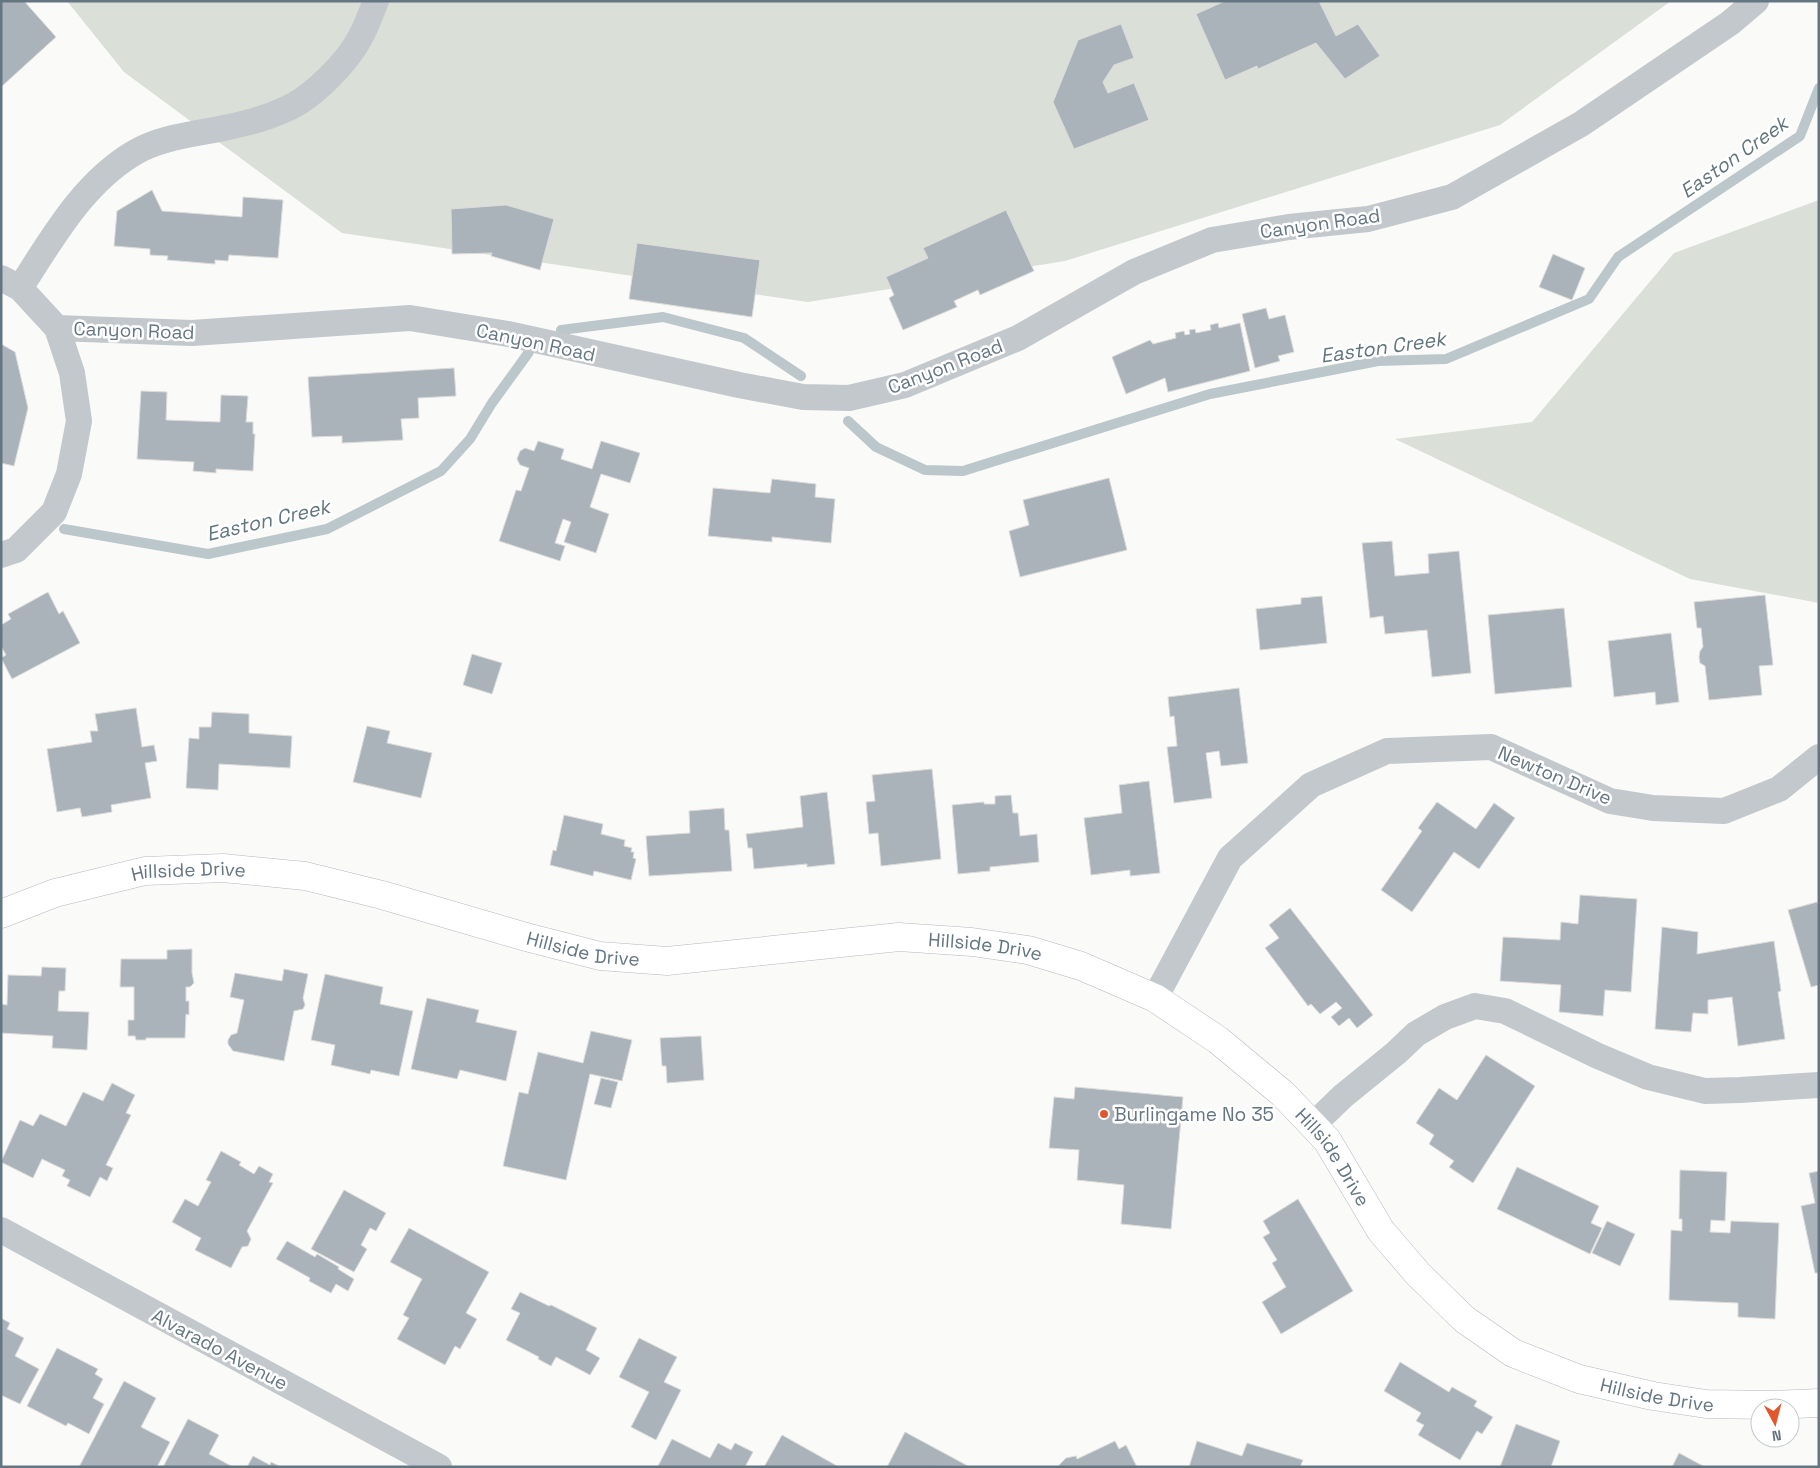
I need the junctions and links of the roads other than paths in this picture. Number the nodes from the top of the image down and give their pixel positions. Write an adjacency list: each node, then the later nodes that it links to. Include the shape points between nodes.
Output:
1 (376, 1): 3 (street, via 361,37 320,87 288,109 251,122 163,141 134,153 109,171 72,208)
2 (1756, 1): 4 (street, Canyon Road, via 1730,23 1581,124 1452,197 1368,219 1289,227 1212,240 1134,272 1018,338 905,384 849,398 802,397 508,334 410,318 192,333)
3 (10, 283): 4 (street)
4 (57, 328): 5 (street, via 72,373 78,421 69,474 54,512 16,550)
5 (1, 555)
6 (1819, 757): 8 (street, Newton Drive, via 1779,789 1724,811 1652,808 1610,801 1491,747 1387,752 1312,785 1230,858)
7 (1, 914): 8 (main road, Hillside Drive, via 55,893 145,871 223,868 305,876 600,956 667,961 899,937 972,942 1028,950 1081,966)
8 (1155, 998): 10 (main road, Hillside Drive, via 1218,1040 1283,1094)
9 (1819, 1085): 10 (street, via 1705,1091 1648,1077 1505,1010 1474,1006 1444,1017 1416,1034)
10 (1312, 1125): 12 (main road, Hillside Drive, via 1327,1140 1381,1231 1418,1274 1464,1319 1513,1353 1579,1379 1653,1396 1706,1404)
11 (1, 1230): 13 (street, Alvarado Avenue)
12 (1819, 1403)
13 (439, 1467)

